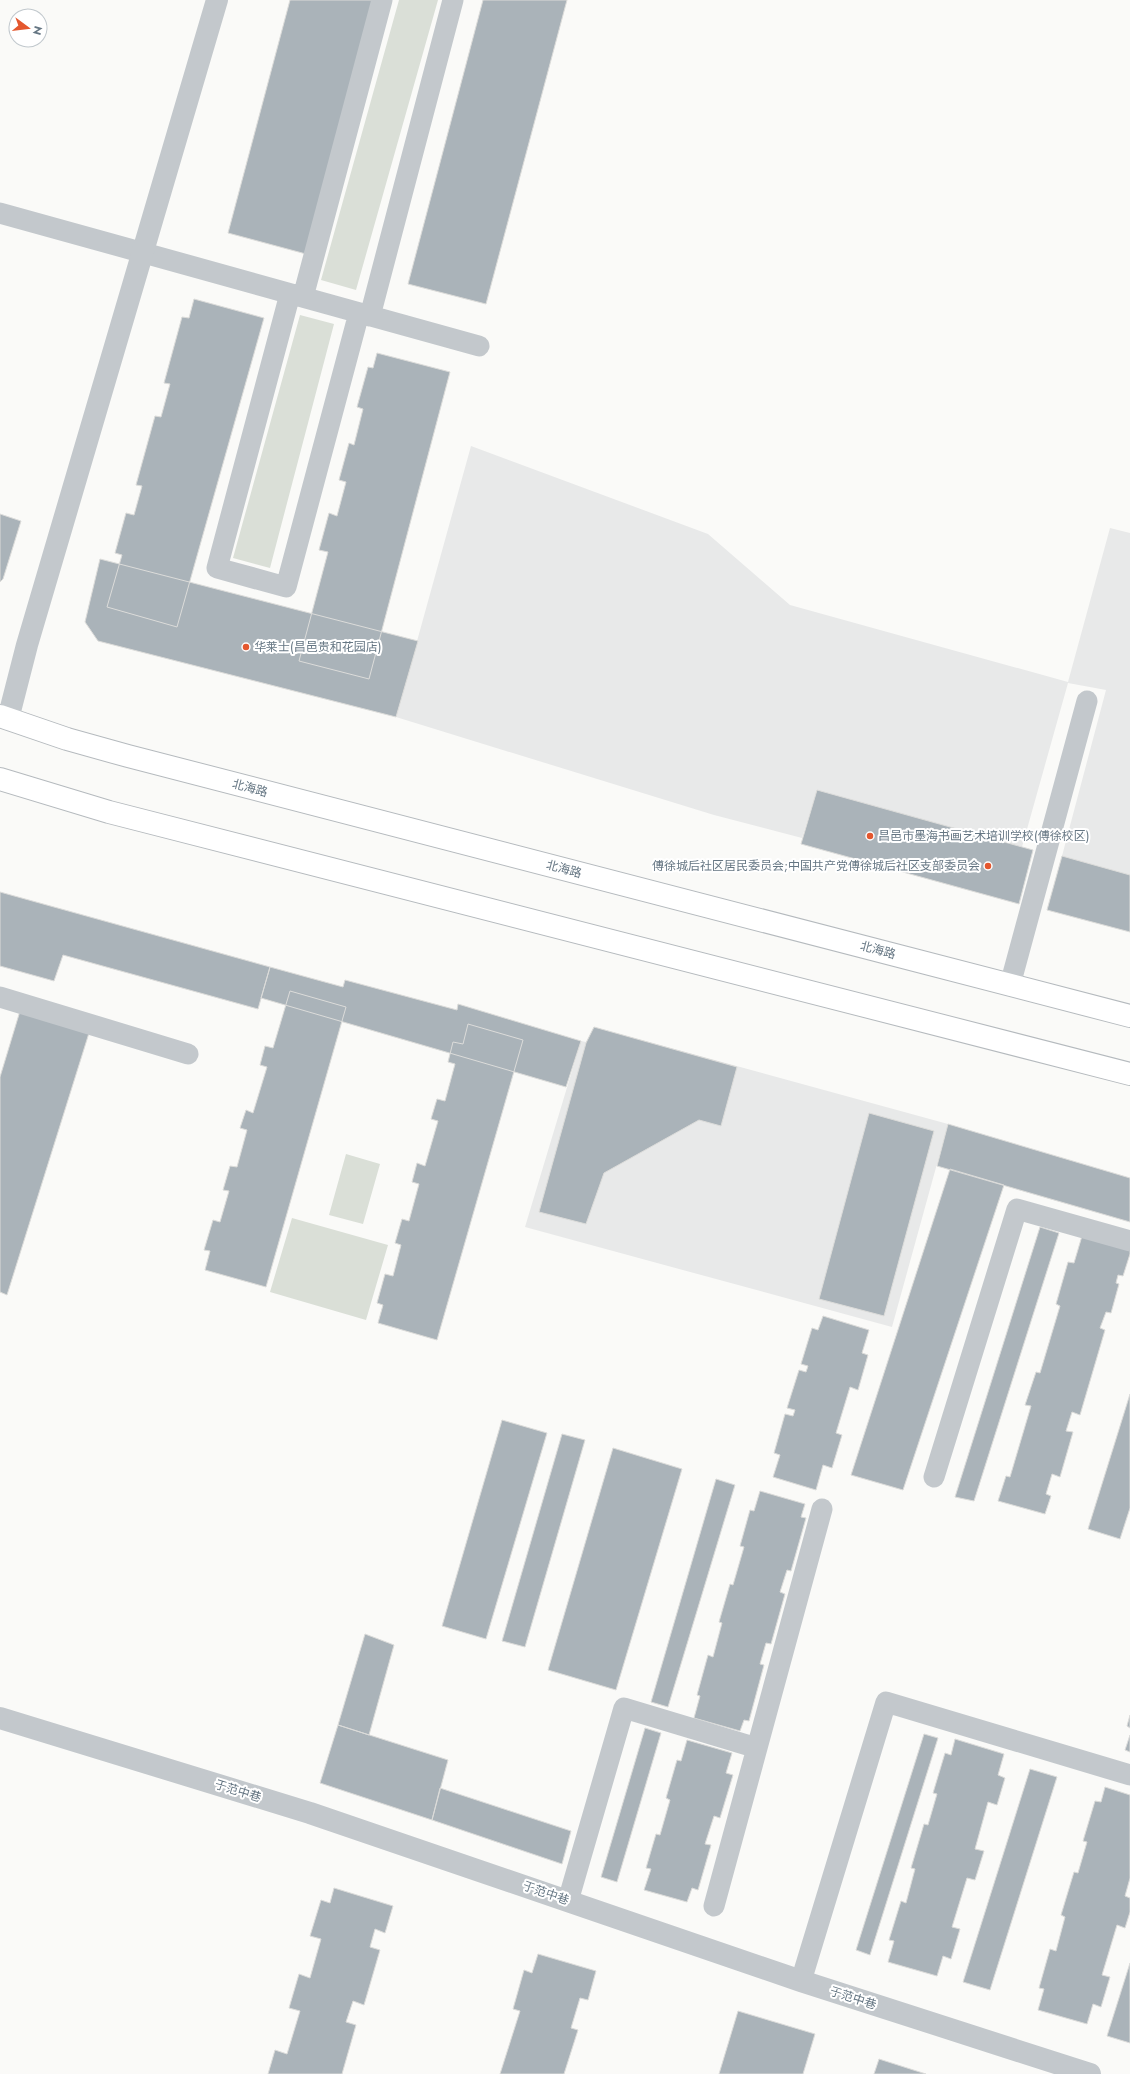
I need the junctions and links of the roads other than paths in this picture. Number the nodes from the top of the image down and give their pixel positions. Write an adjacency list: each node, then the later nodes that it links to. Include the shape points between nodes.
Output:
1 (217, 0): 5 (street)
2 (382, 0): 6 (lane)
3 (453, 0): 7 (lane)
4 (0, 213): 5 (lane)
5 (142, 252): 6 (lane); 10 (street)
6 (297, 295): 7 (lane); 7 (lane, via 217,568 286,588)
7 (364, 314): 8 (lane)
8 (479, 346)
9 (1087, 701): 12 (lane)
10 (4, 718): 12 (main road, 北海路, via 128,756)
11 (0, 779): 16 (main road, via 109,812)
12 (1010, 985): 14 (main road, 北海路)
13 (0, 997): 15 (lane)
14 (1130, 1016)
15 (188, 1054)
16 (1130, 1074)
17 (1130, 1242): 18 (lane, via 1017,1209)
18 (934, 1477)
19 (822, 1509): 21 (lane)
20 (0, 1718): 23 (street, 于范中巷, via 310,1814)
21 (757, 1748): 23 (lane, via 624,1708); 24 (lane)
22 (1130, 1775): 25 (lane, via 886,1702)
23 (568, 1901): 25 (street, 于范中巷)
24 (714, 1906)
25 (801, 1981): 26 (street, 于范中巷)
26 (1090, 2074)

